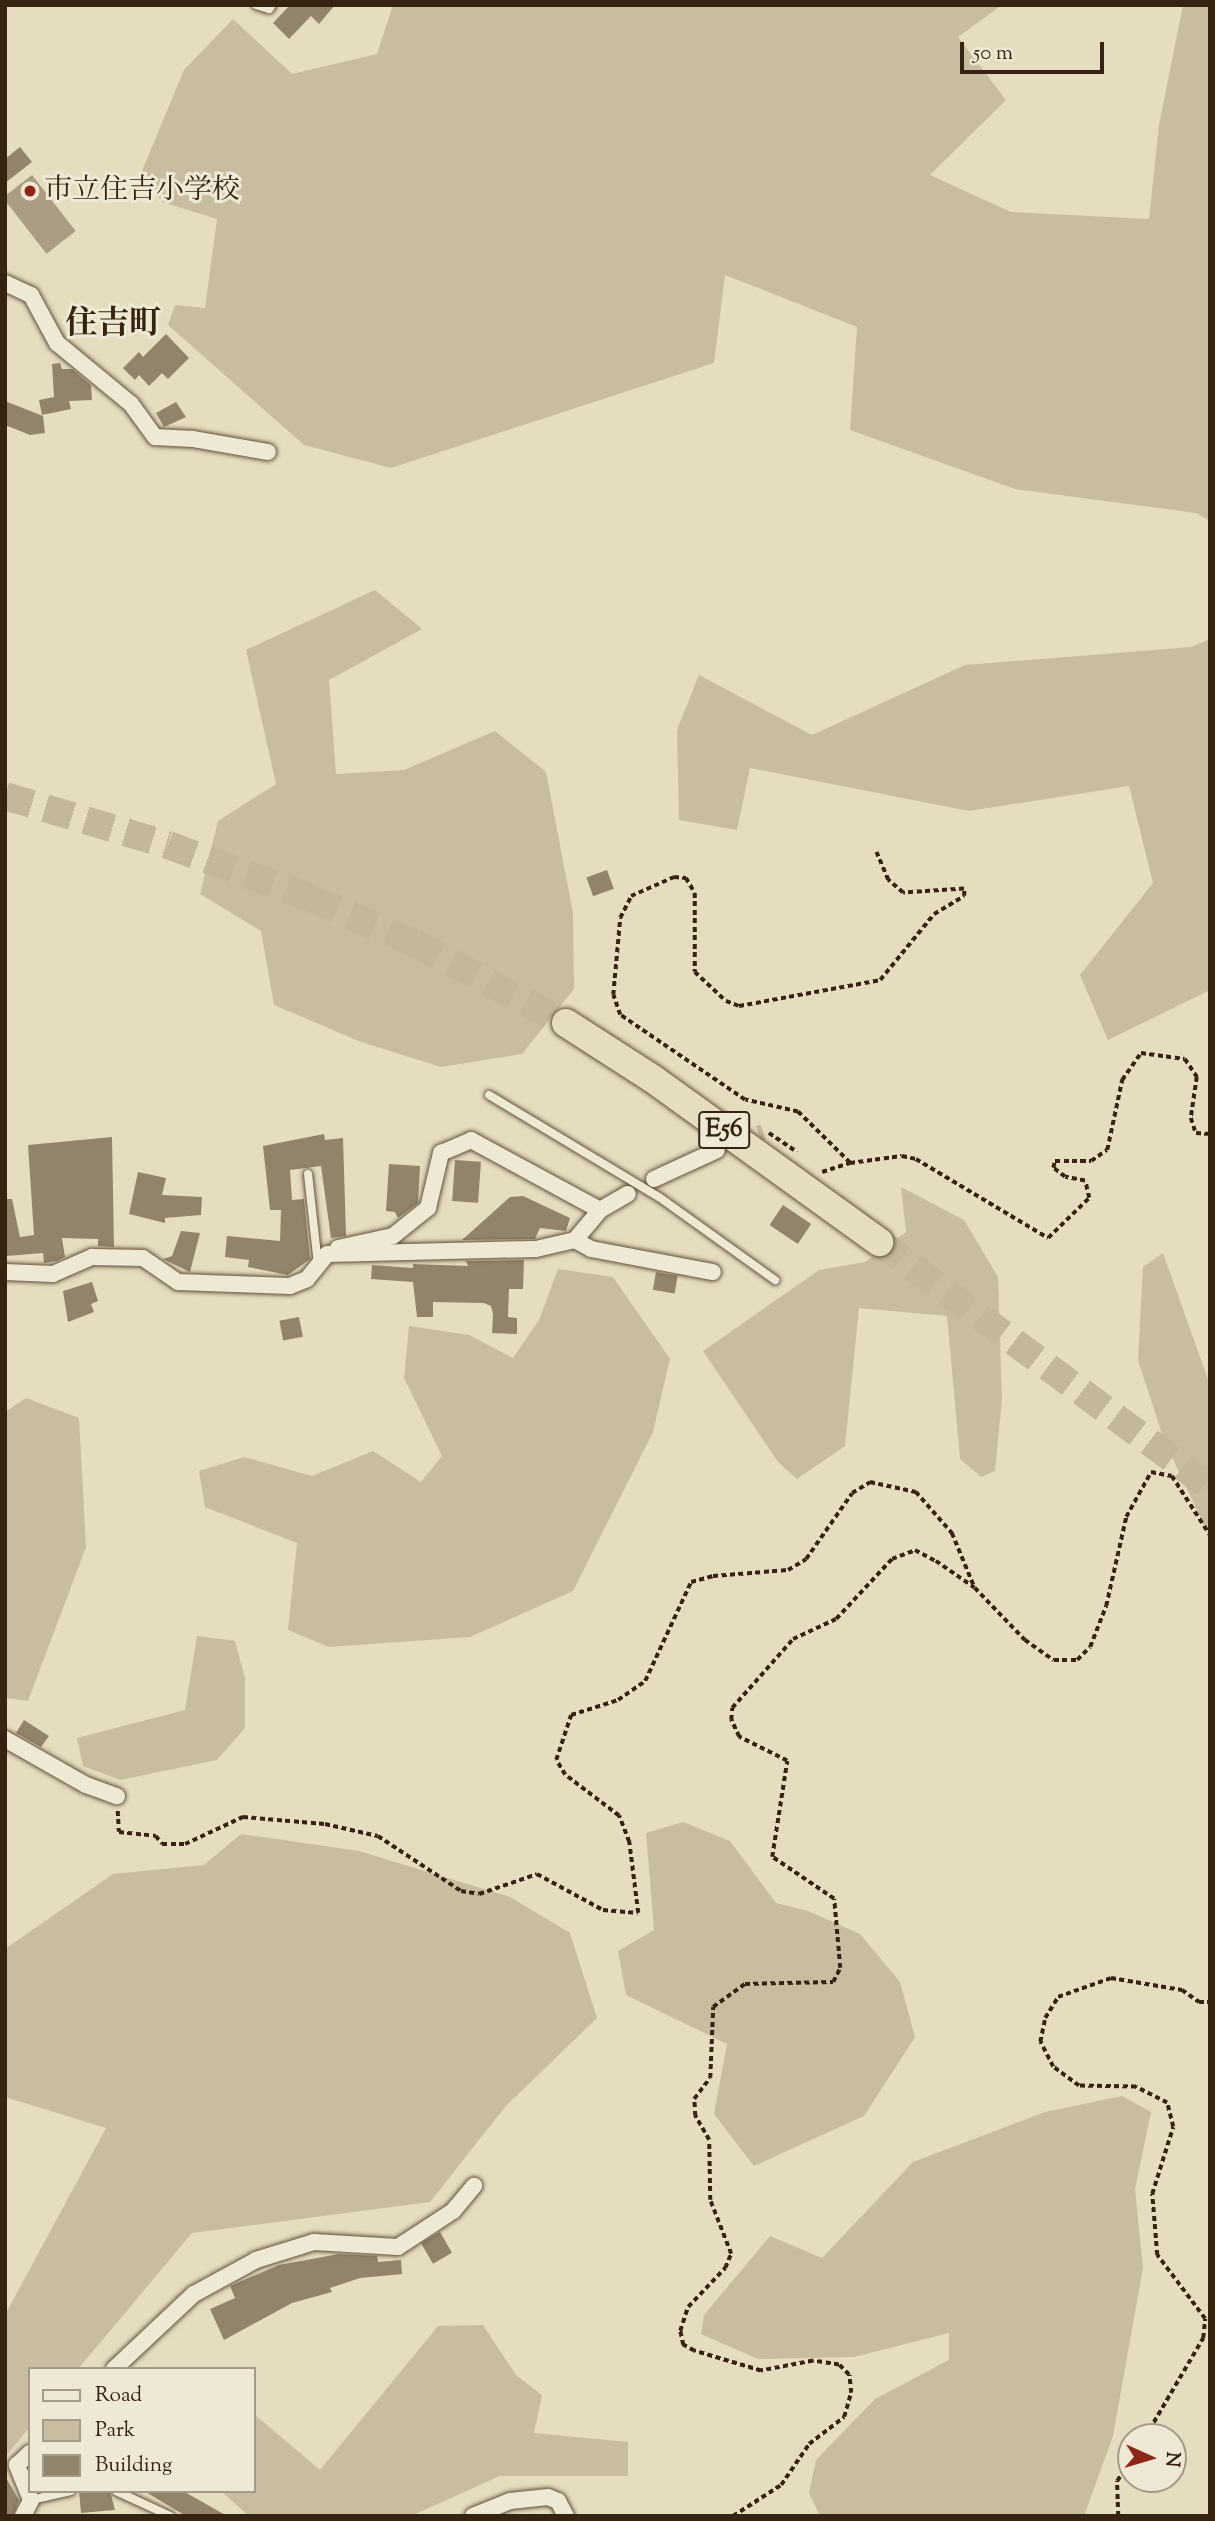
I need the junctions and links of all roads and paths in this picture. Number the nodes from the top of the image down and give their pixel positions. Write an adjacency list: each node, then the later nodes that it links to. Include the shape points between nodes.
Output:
1 (256, 5): 2 (lane, via 269,9)
2 (272, 5)
3 (5, 284): 4 (street, via 32,296 57,344 131,404 155,437)
4 (268, 452)
5 (876, 852): 12 (path, via 888,880 903,893 964,889 964,897 934,914 880,980 739,1006 726,1002 695,972 695,893 686,878 674,877 631,896 620,918 613,995 620,1015 746,1100 798,1112)
6 (566, 1023): 19 (highway, E56)
7 (489, 1095): 23 (lane, via 659,1198)
8 (764, 1132): 11 (path, via 778,1135)
9 (1210, 1134): 12 (path, via 1196,1133 1191,1118 1197,1077 1185,1059 1141,1053 1122,1080 1107,1150 1091,1161 1055,1161 1053,1168 1065,1177 1085,1181 1089,1198 1048,1238 916,1159 902,1156)
10 (716, 1150): 15 (street)
11 (803, 1157)
12 (850, 1163): 13 (path, via 822,1172)
13 (811, 1164)
14 (308, 1174): 20 (lane)
15 (654, 1180)
16 (628, 1194): 17 (street)
17 (600, 1210): 18 (street); 20 (street, via 471,1140 441,1153 428,1209 393,1236)
18 (575, 1240): 20 (street, via 536,1249); 22 (street, via 592,1249)
19 (879, 1242)
20 (322, 1260): 21 (street, via 307,1279 290,1286 178,1282 143,1258 92,1257 53,1273)
21 (5, 1272)
22 (713, 1272)
23 (775, 1280)
24 (1210, 1535): 25 (path, via 1172,1476 1151,1472 1126,1517 1106,1606 1090,1647 1077,1660 1054,1660 1024,1640)
25 (975, 1588): 27 (path, via 952,1532 916,1492 870,1482 852,1493 806,1559 788,1570 691,1582 645,1681 618,1700 571,1715 556,1760 565,1775 619,1815 629,1842 638,1913 603,1910 537,1874 479,1894 461,1891 378,1836 325,1824 243,1817 185,1844 162,1844 156,1836 119,1832); 43 (path, via 915,1550 892,1559 835,1619 793,1639 732,1708 731,1720 739,1737 787,1760 772,1857 834,1899 840,1968 833,1982 745,1984 713,2007 710,2078 694,2099 695,2116 709,2140 710,2200 731,2254 725,2268 688,2307 680,2331 683,2344 694,2351 761,2371 813,2361 839,2365 849,2375 850,2393 844,2417 809,2444 781,2485)
26 (5, 1739): 27 (street, via 86,1786)
27 (117, 1796)
28 (1210, 2002): 31 (path, via 1199,2002 1182,1990 1111,1978 1058,1997 1045,2018 1040,2042 1053,2067 1079,2086 1136,2087 1167,2102 1173,2127 1152,2194 1157,2255 1205,2319 1203,2338)
29 (474, 2186): 30 (street, via 453,2211 398,2247 314,2242 256,2260 194,2294)
30 (116, 2367)
31 (1153, 2423)
32 (28, 2455): 33 (street, via 17,2465)
33 (28, 2492)
34 (28, 2493): 38 (street)
35 (62, 2493): 38 (lane)
36 (120, 2493): 40 (lane)
37 (1117, 2493): 44 (path)
38 (31, 2500): 39 (street)
39 (23, 2516)
40 (170, 2516)
41 (473, 2516): 42 (street, via 510,2501 548,2497 558,2501)
42 (566, 2516)
43 (733, 2516)
44 (1118, 2516)

